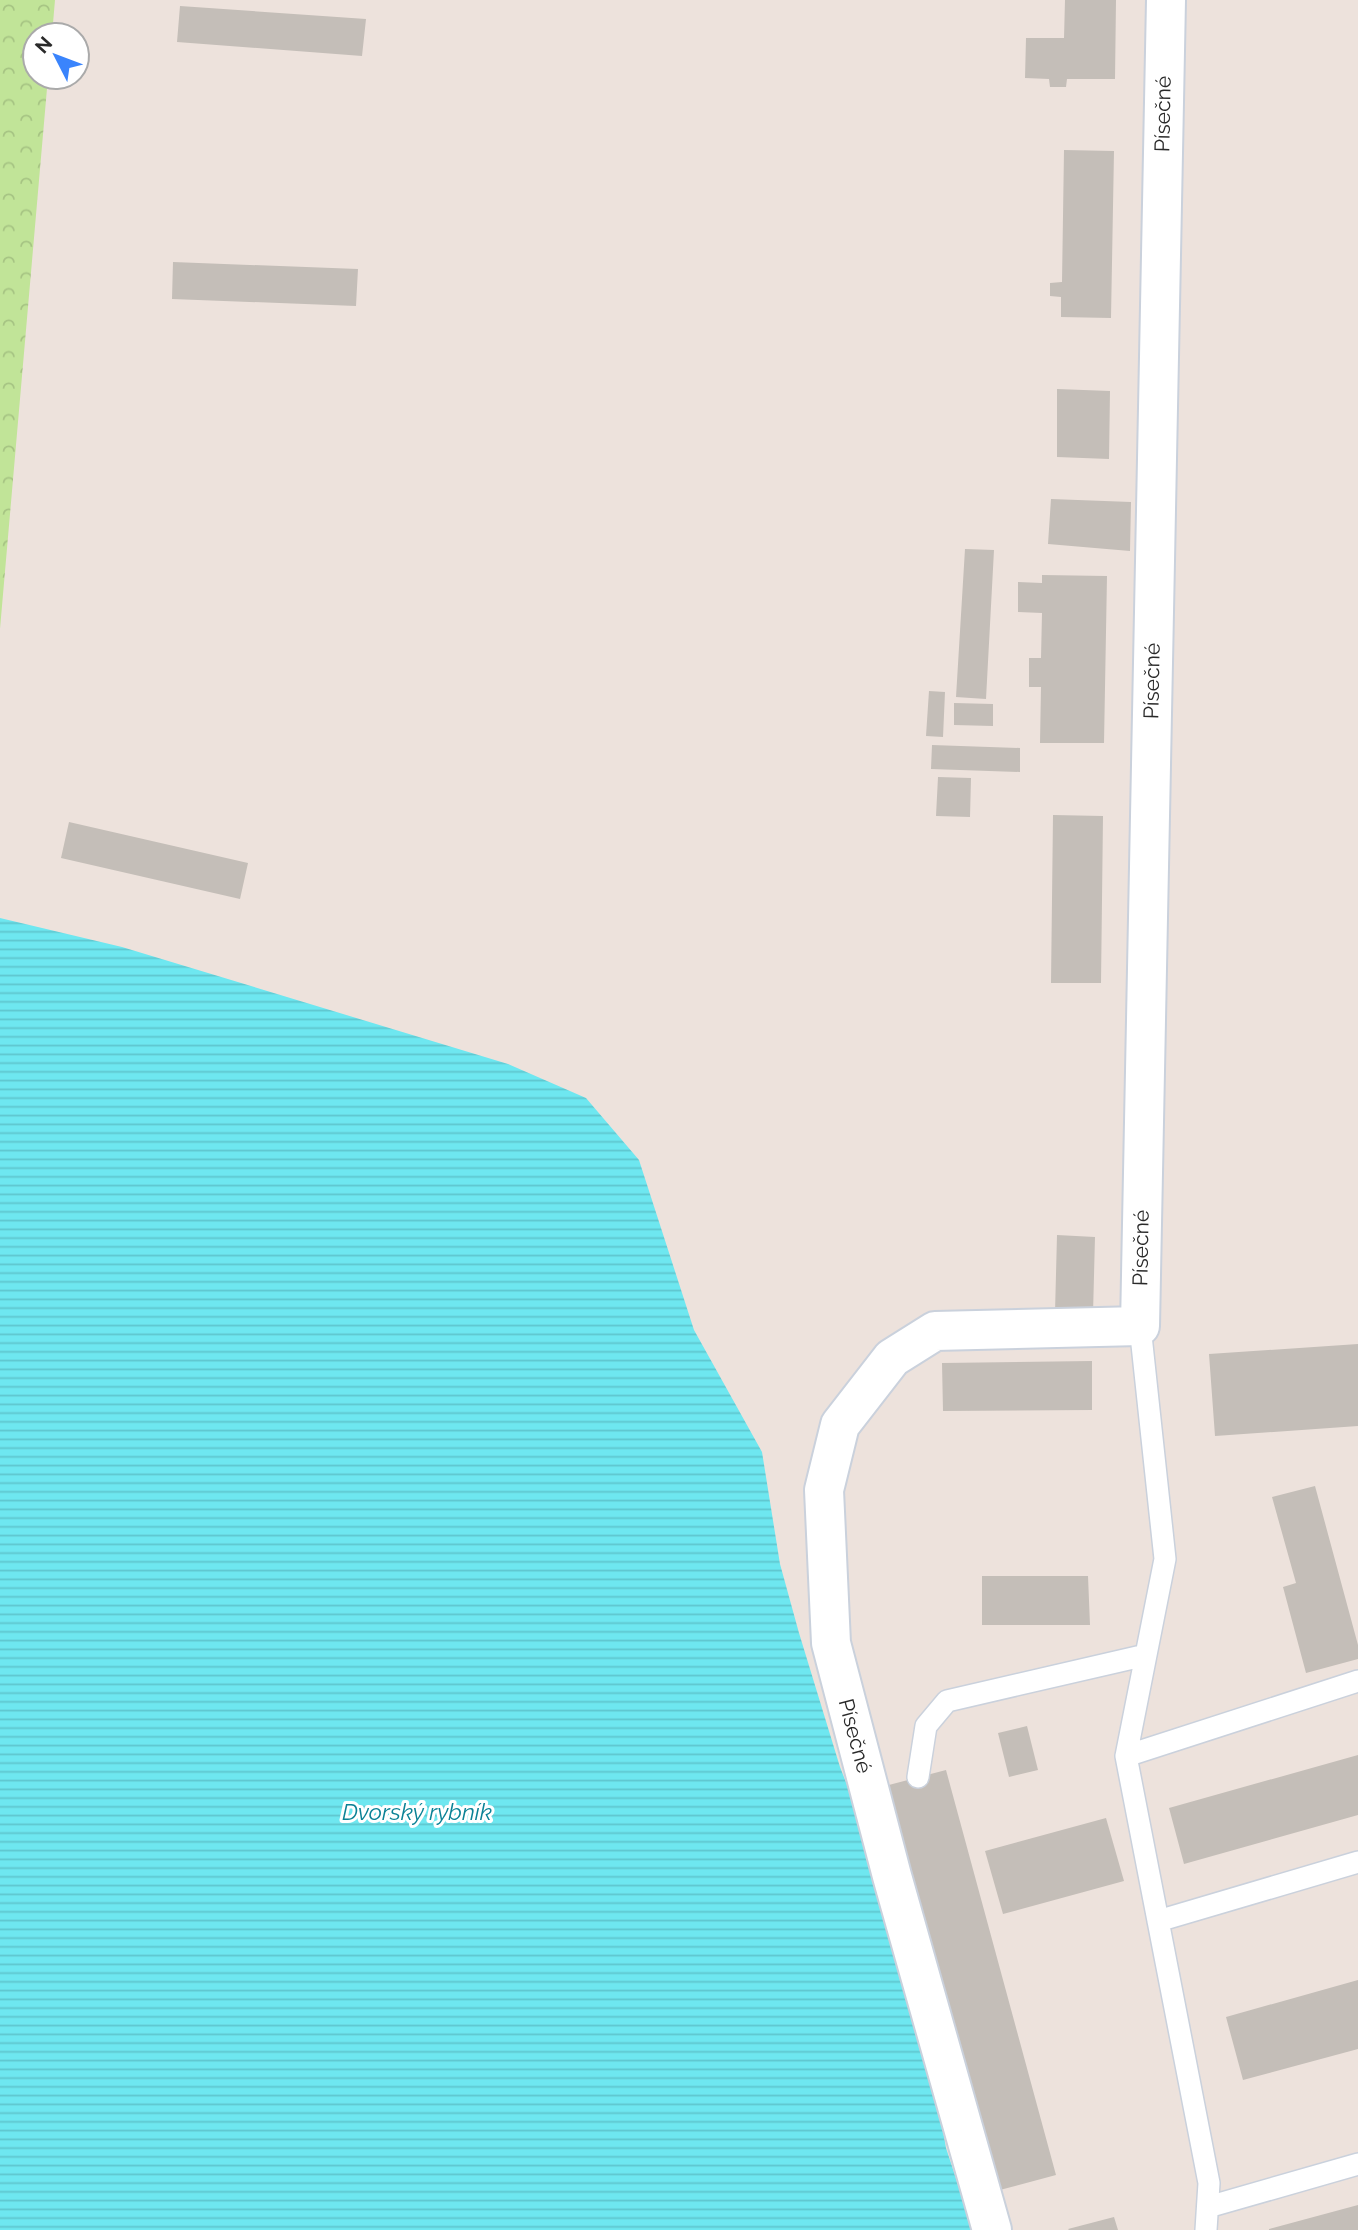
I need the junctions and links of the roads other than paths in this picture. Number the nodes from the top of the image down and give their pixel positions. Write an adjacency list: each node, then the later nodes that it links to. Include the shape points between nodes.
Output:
1 (1166, 0): 2 (street, Písečné)
2 (1140, 1326): 3 (lane, via 1164,1559); 11 (street, Písečné, via 935,1331 892,1358 840,1425 824,1490 831,1643)
3 (1146, 1655): 5 (lane); 6 (lane, via 947,1700 926,1726)
4 (1358, 1681): 5 (lane)
5 (1126, 1756): 8 (lane)
6 (918, 1777)
7 (1358, 1862): 8 (lane)
8 (1158, 1921): 10 (lane, via 1209,2183)
9 (1358, 2164): 10 (lane)
10 (1208, 2207): 12 (lane)
11 (992, 2230)
12 (1206, 2230)

